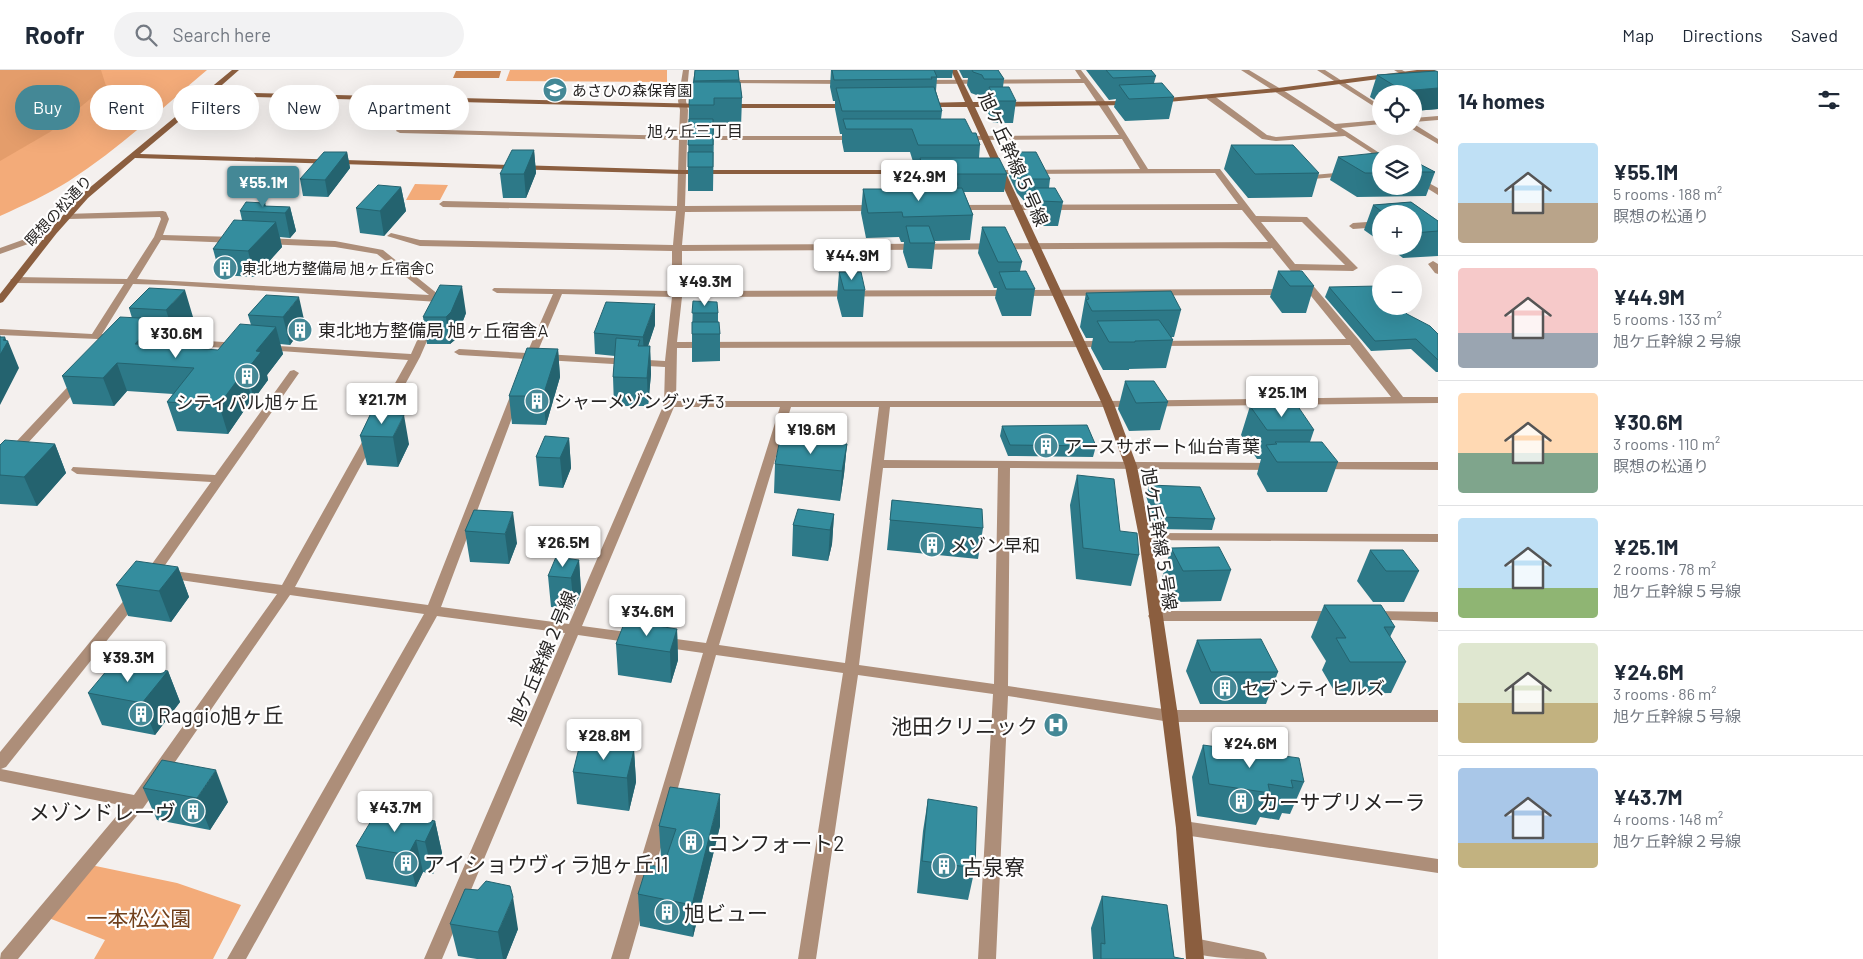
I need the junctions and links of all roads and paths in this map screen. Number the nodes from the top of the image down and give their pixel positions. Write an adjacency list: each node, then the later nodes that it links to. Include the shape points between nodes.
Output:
1 (236, 70): 15 (street, 瞑想の松通り)
2 (954, 70): 13 (street, 旭ケ丘幹線５号線)
3 (1078, 70): 9 (street)
4 (1244, 70): 17 (street)
5 (1320, 70): 14 (street)
6 (1433, 70): 7 (street)
7 (1400, 72): 14 (street); 18 (street)
8 (689, 78): 29 (street, 旭ケ丘幹線２号線)
9 (1086, 81): 13 (street); 27 (street)
10 (715, 82): 11 (street)
11 (852, 82)
12 (911, 82): 13 (street)
13 (960, 82): 28 (street, 旭ケ丘幹線５号線)
14 (1339, 82): 17 (street); 26 (street)
15 (218, 85)
16 (1158, 90): 23 (street)
17 (1278, 90): 20 (street); 38 (street)
18 (1438, 94)
19 (259, 95): 21 (street)
20 (1210, 97): 23 (street); 41 (street, via 1265,137)
21 (349, 98)
22 (469, 101): 29 (street)
23 (1167, 101): 25 (street)
24 (1140, 102): 27 (street)
25 (1149, 102)
26 (1372, 103)
27 (1103, 104): 28 (street); 42 (street)
28 (972, 105): 33 (street); 46 (street, 旭ケ丘幹線５号線)
29 (683, 106): 30 (street); 43 (street, 旭ケ丘幹線２号線)
30 (710, 106)
31 (720, 106): 32 (street)
32 (860, 106)
33 (918, 106)
34 (1438, 118): 35 (street)
35 (1422, 119)
36 (173, 123): 49 (street, 瞑想の松通り)
37 (1372, 123): 38 (street)
38 (1333, 126): 41 (street)
39 (401, 130): 43 (street)
40 (1422, 133): 47 (street)
41 (1346, 134): 48 (street)
42 (1124, 137): 46 (street); 50 (street)
43 (683, 138): 44 (street); 51 (street, 旭ケ丘幹線２号線)
44 (868, 138)
45 (946, 138): 46 (street)
46 (985, 138): 53 (street, 旭ケ丘幹線５号線)
47 (1438, 142)
48 (1372, 151)
49 (134, 156): 51 (street); 64 (street, 瞑想の松通り, via 85,196)
50 (1146, 171): 53 (street); 59 (street, via 1217,171)
51 (682, 172): 52 (street); 60 (street, 旭ケ丘幹線２号線)
52 (946, 172)
53 (997, 172): 63 (street, 旭ケ丘幹線５号線)
54 (1372, 172): 55 (street)
55 (1314, 177)
56 (1422, 182): 57 (street)
57 (1438, 192)
58 (443, 204): 60 (street)
59 (1243, 207): 63 (street); 65 (street)
60 (681, 208): 61 (street); 72 (street, 旭ケ丘幹線２号線)
61 (889, 208)
62 (939, 208): 63 (street)
63 (1018, 208): 73 (street, 旭ケ丘幹線５号線)
64 (68, 216): 68 (street, 瞑想の松通り); 70 (street, via 163,214 165,219)
65 (1253, 219): 71 (street); 75 (street, via 1304,218 1353,268)
66 (1372, 225): 67 (street)
67 (1353, 226)
68 (53, 232): 74 (street); 76 (street, 瞑想の松通り)
69 (391, 236): 72 (street, via 420,244)
70 (158, 237): 77 (street); 83 (street, via 335,244 380,252)
71 (1276, 246): 73 (street); 75 (street)
72 (677, 248): 73 (street); 82 (street, 旭ケ丘幹線２号線)
73 (1035, 248): 81 (street, 旭ケ丘幹線５号線)
74 (0, 251)
75 (1293, 267): 80 (street)
76 (15, 280): 77 (street); 84 (street, 瞑想の松通り)
77 (130, 282): 83 (street); 86 (street)
78 (497, 290): 79 (street)
79 (558, 291): 82 (street); 95 (street)
80 (1312, 292): 81 (street); 88 (street)
81 (1056, 293): 82 (street); 92 (street, 旭ケ丘幹線５号線)
82 (677, 294): 91 (street, 旭ケ丘幹線２号線)
83 (439, 299): 96 (street)
84 (0, 300)
85 (0, 332): 86 (street)
86 (96, 336): 87 (street)
87 (129, 339): 93 (street); 96 (street)
88 (1355, 342): 90 (street); 102 (street)
89 (1119, 344): 92 (street)
90 (1149, 344)
91 (672, 345): 92 (street); 98 (street, 旭ケ丘幹線２号線)
92 (1080, 345): 106 (street, 旭ケ丘幹線５号線)
93 (106, 352)
94 (459, 352): 95 (street)
95 (531, 356): 120 (street)
96 (415, 357): 119 (street)
97 (544, 357): 98 (street)
98 (670, 364): 104 (street, 旭ケ丘幹線２号線)
99 (294, 373): 115 (street)
100 (86, 374): 109 (street)
101 (1438, 400): 102 (street)
102 (1400, 402): 106 (street)
103 (787, 403): 104 (street); 105 (street); 124 (street)
104 (670, 404): 123 (street, 旭ケ丘幹線２号線)
105 (885, 404): 106 (street); 107 (street)
106 (1108, 404): 110 (street, 旭ケ丘幹線５号線)
107 (878, 464): 108 (street); 125 (street)
108 (1004, 465): 110 (street); 126 (street)
109 (0, 466)
110 (1131, 466): 111 (street); 116 (street, 旭ケ丘幹線５号線)
111 (1290, 466)
112 (1309, 466): 113 (street)
113 (1438, 466)
114 (78, 470): 115 (street)
115 (217, 479): 118 (street)
116 (1145, 537): 117 (street); 121 (street, 旭ケ丘幹線５号線)
117 (1438, 538)
118 (154, 572): 119 (street); 129 (street)
119 (286, 591): 120 (street); 131 (street)
120 (432, 612): 123 (street); 136 (street)
121 (1155, 616): 122 (street); 127 (street, 旭ケ丘幹線５号線)
122 (1438, 617)
123 (573, 630): 124 (street); 137 (street, 旭ケ丘幹線２号線)
124 (711, 649): 125 (street); 138 (street)
125 (851, 670): 126 (street); 139 (street)
126 (1001, 690): 127 (street); 140 (street)
127 (1170, 716): 128 (street); 132 (street, 旭ケ丘幹線５号線)
128 (1438, 716)
129 (0, 763)
130 (0, 775): 131 (street)
131 (138, 802): 135 (street)
132 (1184, 828): 133 (street); 134 (street, 旭ケ丘幹線５号線)
133 (1438, 866)
134 (1194, 952): 141 (street)
135 (7, 959)
136 (236, 959)
137 (433, 959)
138 (620, 959)
139 (807, 959)
140 (987, 959)
141 (1258, 959)

